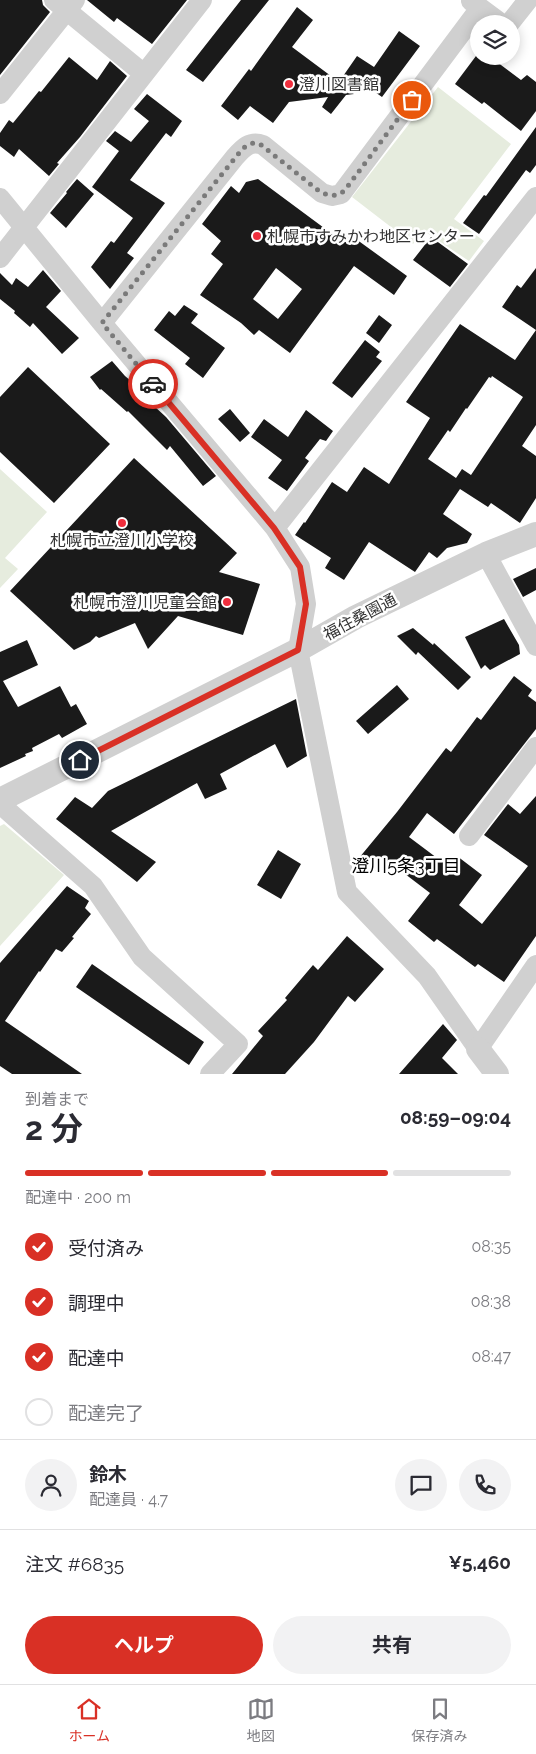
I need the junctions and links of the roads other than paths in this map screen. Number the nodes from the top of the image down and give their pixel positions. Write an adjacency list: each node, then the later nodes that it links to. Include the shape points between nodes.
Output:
1 (202, 0): 7 (street)
2 (528, 0): 6 (street)
3 (65, 3): 7 (street); 8 (street)
4 (474, 4): 5 (street); 13 (street, via 341,194 322,193 262,145 248,144)
5 (489, 15)
6 (516, 15)
7 (144, 74): 11 (street)
8 (0, 94)
9 (536, 197): 14 (street)
10 (0, 198): 11 (street)
11 (24, 229): 12 (street); 13 (street)
12 (0, 258)
13 (102, 323): 14 (street)
14 (274, 528): 18 (street, via 300,567 306,604)
15 (536, 534): 16 (street, 福住桑園通)
16 (486, 554): 17 (street); 18 (street, 福住桑園通, via 356,617)
17 (536, 646)
18 (298, 650): 20 (street, 福住桑園通); 24 (street, via 347,892 427,976)
19 (536, 748): 22 (street)
20 (0, 800)
21 (0, 804): 25 (street, via 93,886 142,957 238,1044)
22 (469, 836)
23 (536, 965): 24 (street)
24 (478, 1049): 26 (street)
25 (210, 1074)
26 (497, 1074)

